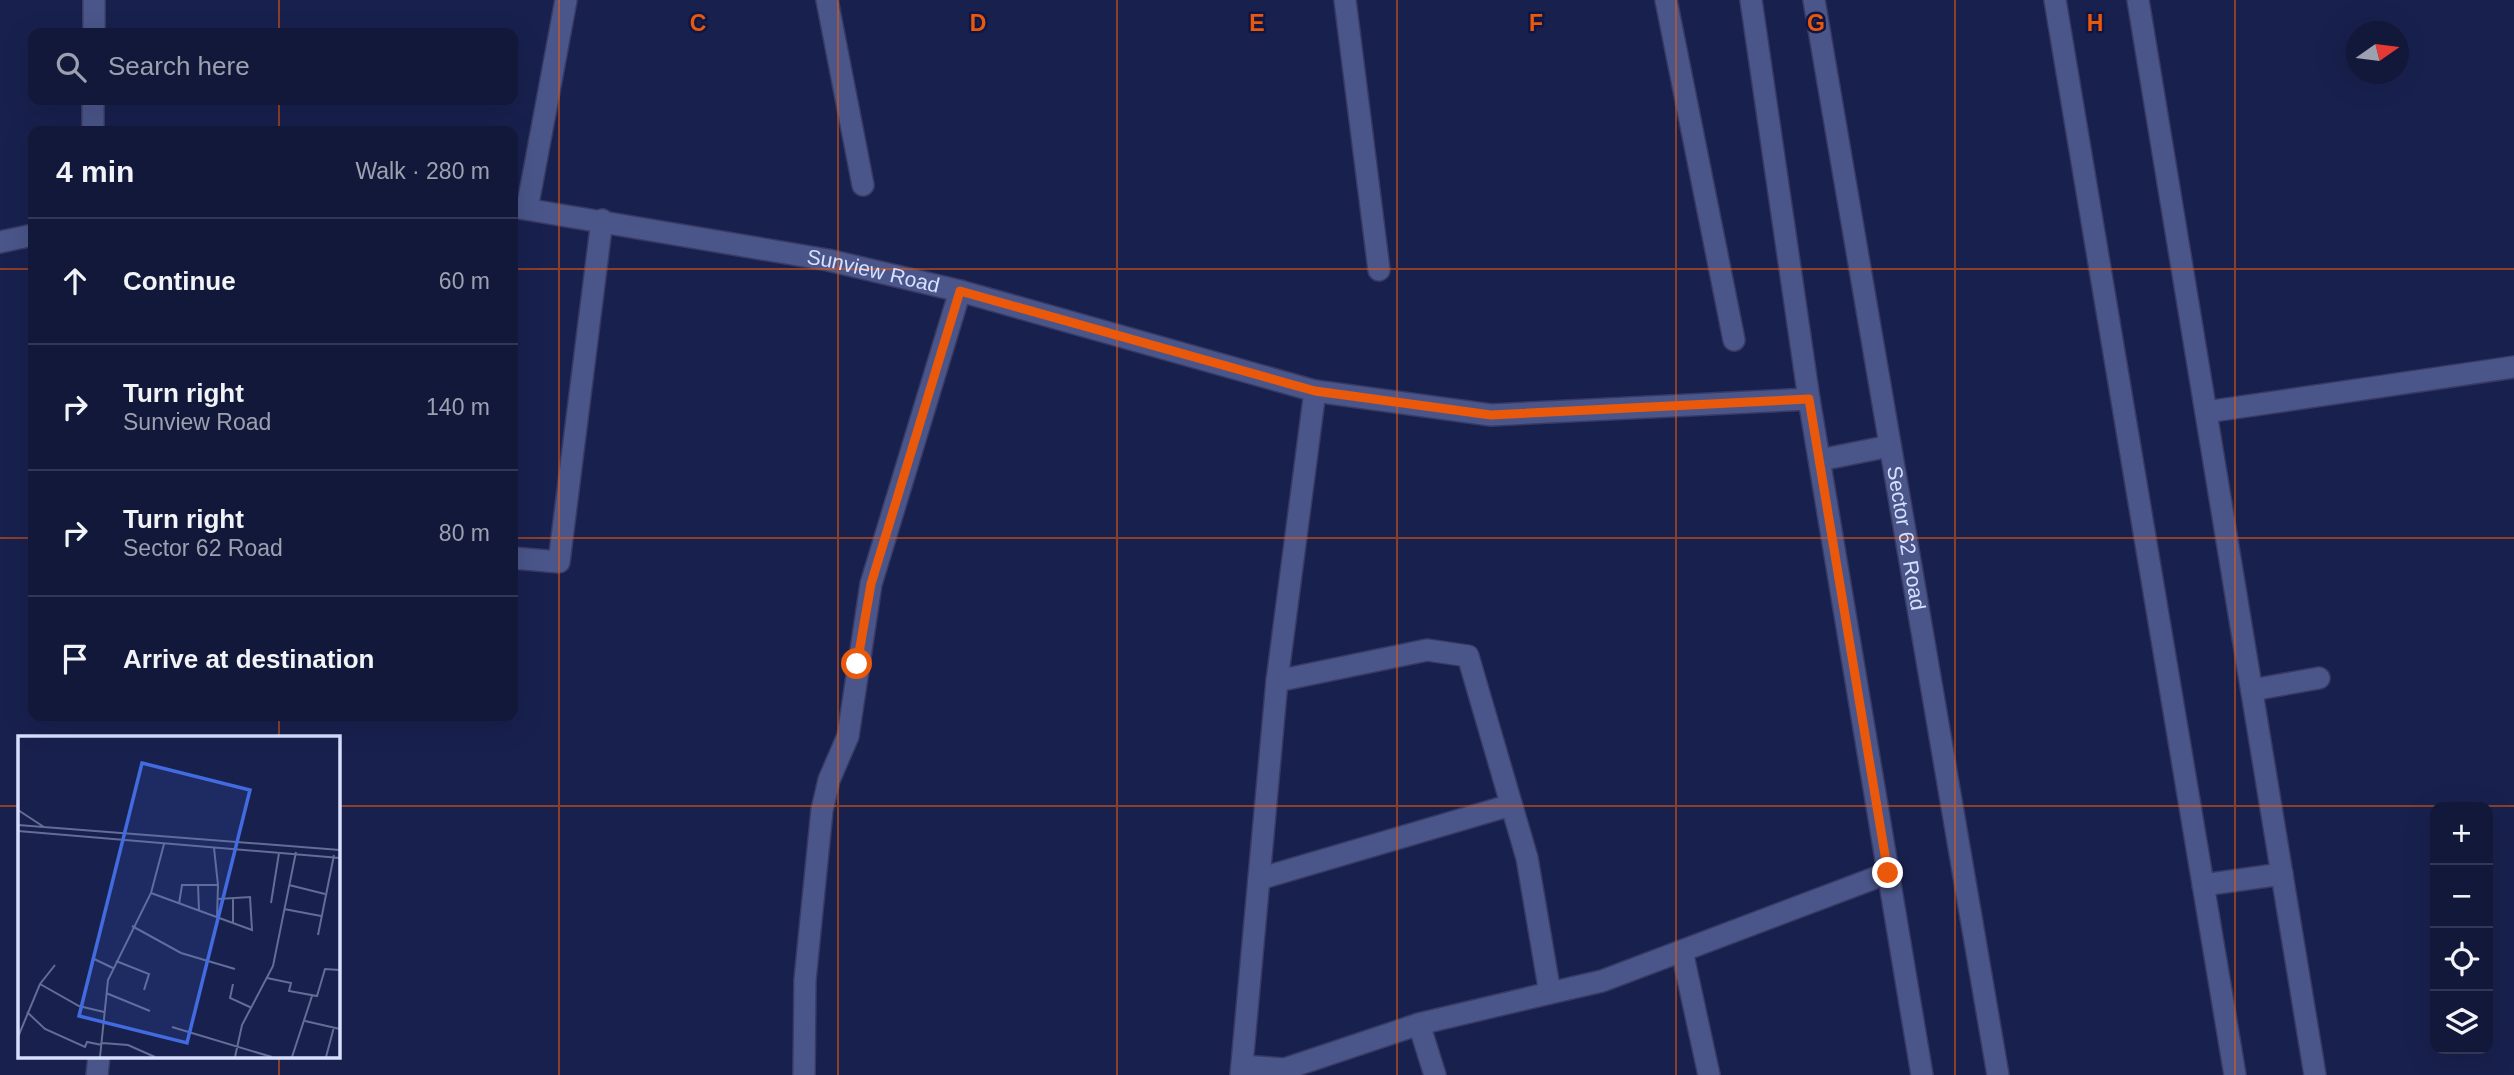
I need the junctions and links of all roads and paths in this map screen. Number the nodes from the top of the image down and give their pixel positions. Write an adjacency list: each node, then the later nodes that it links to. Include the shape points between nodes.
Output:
1 (94, 0): 10 (street)
2 (566, 0): 14 (street)
3 (827, 0): 13 (street)
4 (1345, 0): 18 (street)
5 (1666, 0): 20 (street)
6 (1751, 0): 23 (street)
7 (1814, 0): 25 (street, Sector 62 Road)
8 (2055, 0): 35 (street)
9 (2138, 0): 24 (street)
10 (94, 28)
11 (93, 105): 12 (street)
12 (93, 126)
13 (863, 185)
14 (520, 208): 15 (street, Sunview Road)
15 (602, 220): 19 (street, Sunview Road, via 828,260); 27 (street, via 559,562)
16 (28, 236): 17 (street)
17 (0, 242)
18 (1379, 270)
19 (960, 291): 22 (street, Sunview Road); 40 (street, via 871,584 848,736 822,810 805,980)
20 (1734, 340)
21 (2514, 367): 24 (street)
22 (1315, 391): 23 (street, Sunview Road, via 1491,415); 29 (street)
23 (1809, 399): 26 (street)
24 (2206, 412): 30 (street)
25 (1890, 446): 26 (street); 44 (street, Sector 62 Road)
26 (1820, 460): 32 (street)
27 (518, 558)
28 (2319, 678): 30 (street)
29 (1277, 681): 31 (street, via 1427,650 1468,656); 34 (street)
30 (2252, 690): 33 (street)
31 (1511, 805): 34 (street); 37 (street, via 1528,858)
32 (1888, 873): 36 (street); 43 (street)
33 (2282, 874): 35 (street); 46 (street)
34 (1259, 880): 39 (street)
35 (2203, 885): 45 (street)
36 (1682, 951): 37 (street, via 1602,981); 42 (street)
37 (1550, 993): 38 (street)
38 (1419, 1024): 39 (street, via 1286,1069); 41 (street)
39 (1242, 1070)
40 (804, 1075)
41 (1435, 1075)
42 (1709, 1075)
43 (1922, 1075)
44 (1998, 1075)
45 (2235, 1075)
46 (2315, 1075)

